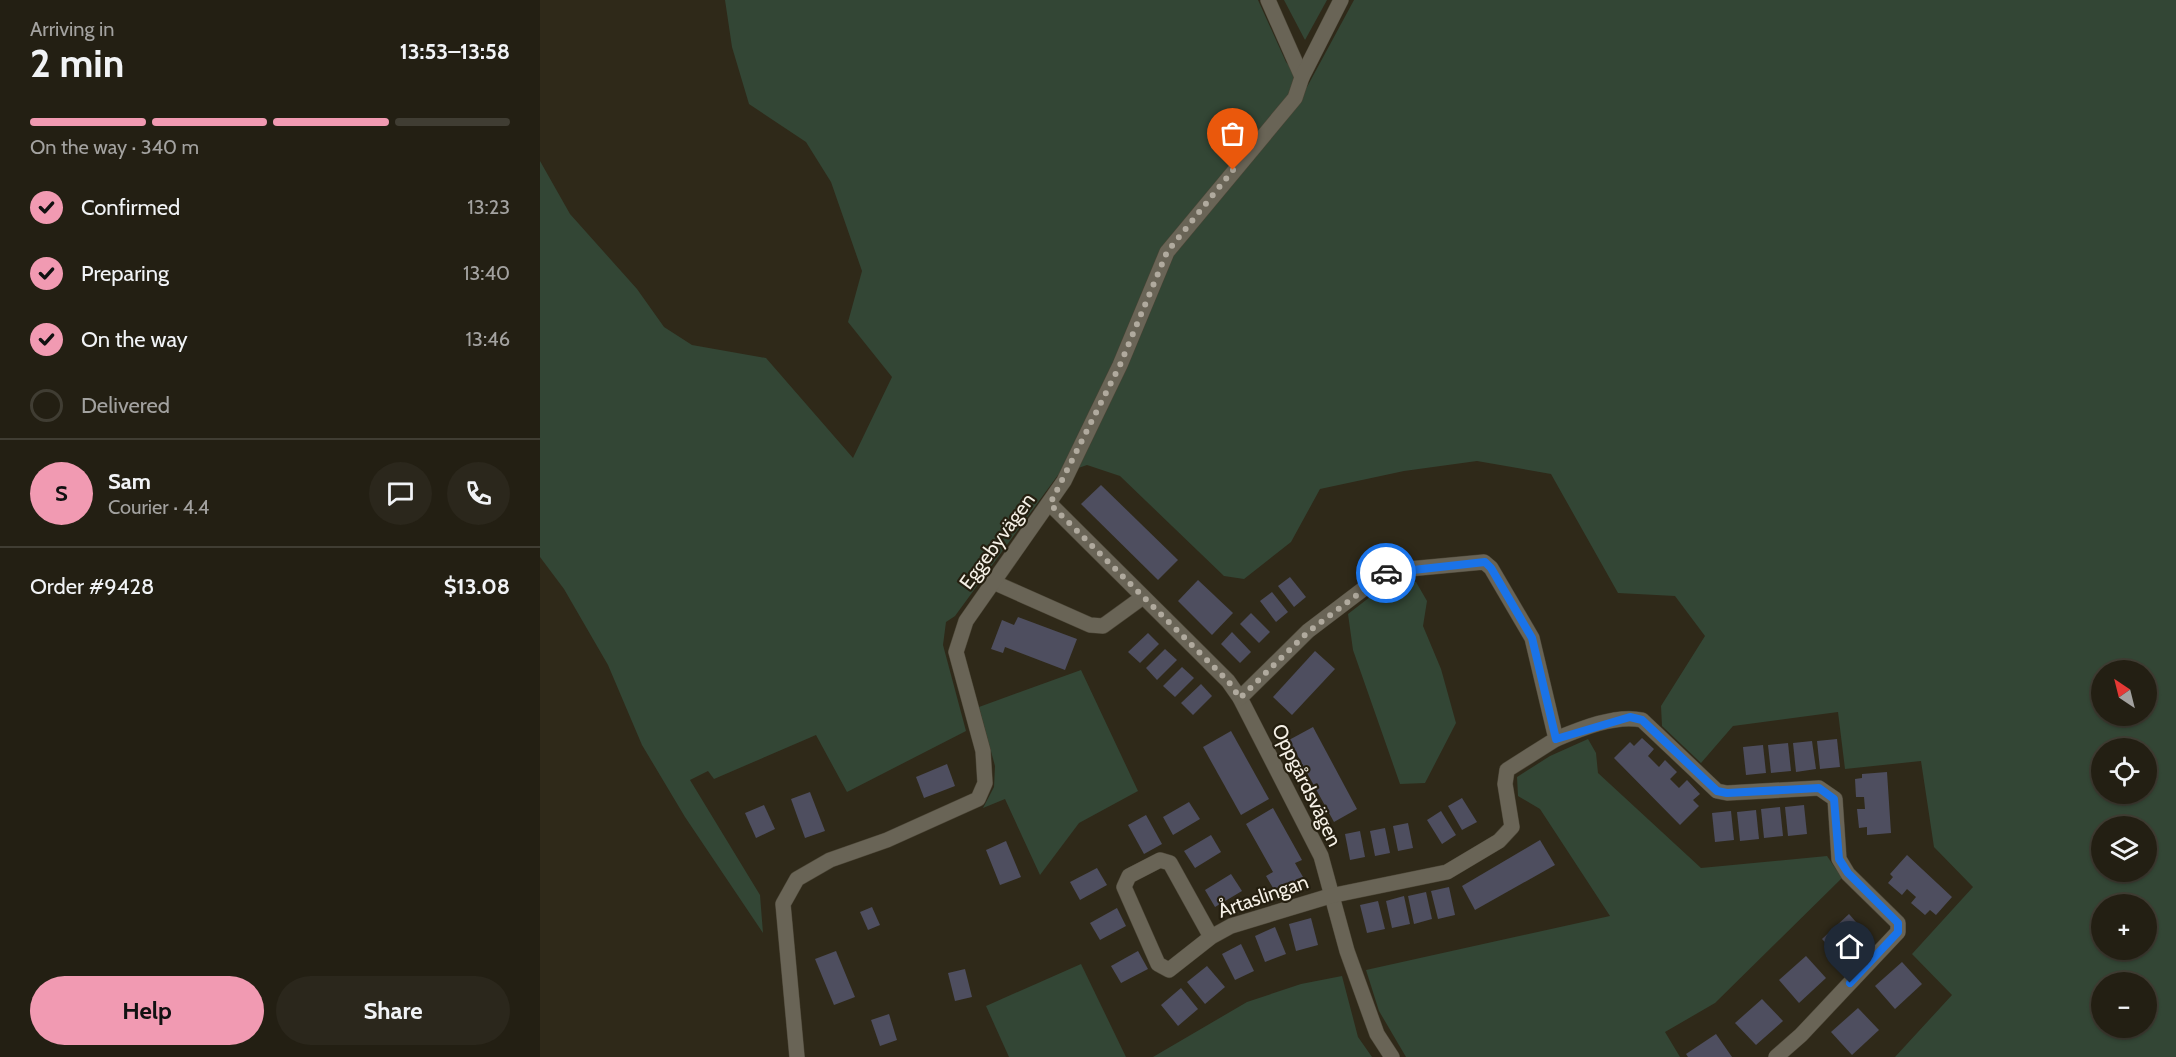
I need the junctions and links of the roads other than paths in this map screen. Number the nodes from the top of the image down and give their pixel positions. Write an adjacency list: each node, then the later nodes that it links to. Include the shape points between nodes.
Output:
1 (1268, 0): 3 (street)
2 (1341, 0): 3 (street, Eggebyvägen)
3 (1302, 76): 4 (street, Eggebyvägen, via 1295,98 1167,252 1120,365)
4 (1050, 504): 5 (street, Eggebyvägen); 6 (street, Oppgårdsvägen)
5 (993, 582): 6 (street, via 1090,625 1103,626); 11 (street, Eggebyvägen, via 966,621 956,652 982,751 984,783 978,799 887,840 830,860 797,879 783,904)
6 (1143, 597): 7 (street, Oppgårdsvägen, via 1228,681)
7 (1240, 698): 8 (street, via 1308,632 1387,571 1485,562 1532,638); 9 (street, Oppgårdsvägen, via 1321,855)
8 (1556, 739): 9 (street, Årtaslingan, via 1507,770 1505,784 1512,827 1499,841 1447,872); 13 (street, via 1630,717 1642,720 1717,791 1819,788 1834,799 1839,859 1898,923 1898,932 1802,1035)
9 (1330, 896): 10 (street, Årtaslingan, via 1231,926); 12 (street, Oppgårdsvägen, via 1377,1034)
10 (1211, 938): 10 (street, Årtaslingan, via 1170,863 1160,860 1129,876 1124,886 1158,964 1169,970)
11 (796, 1057)
12 (1392, 1057)
13 (1776, 1057)

